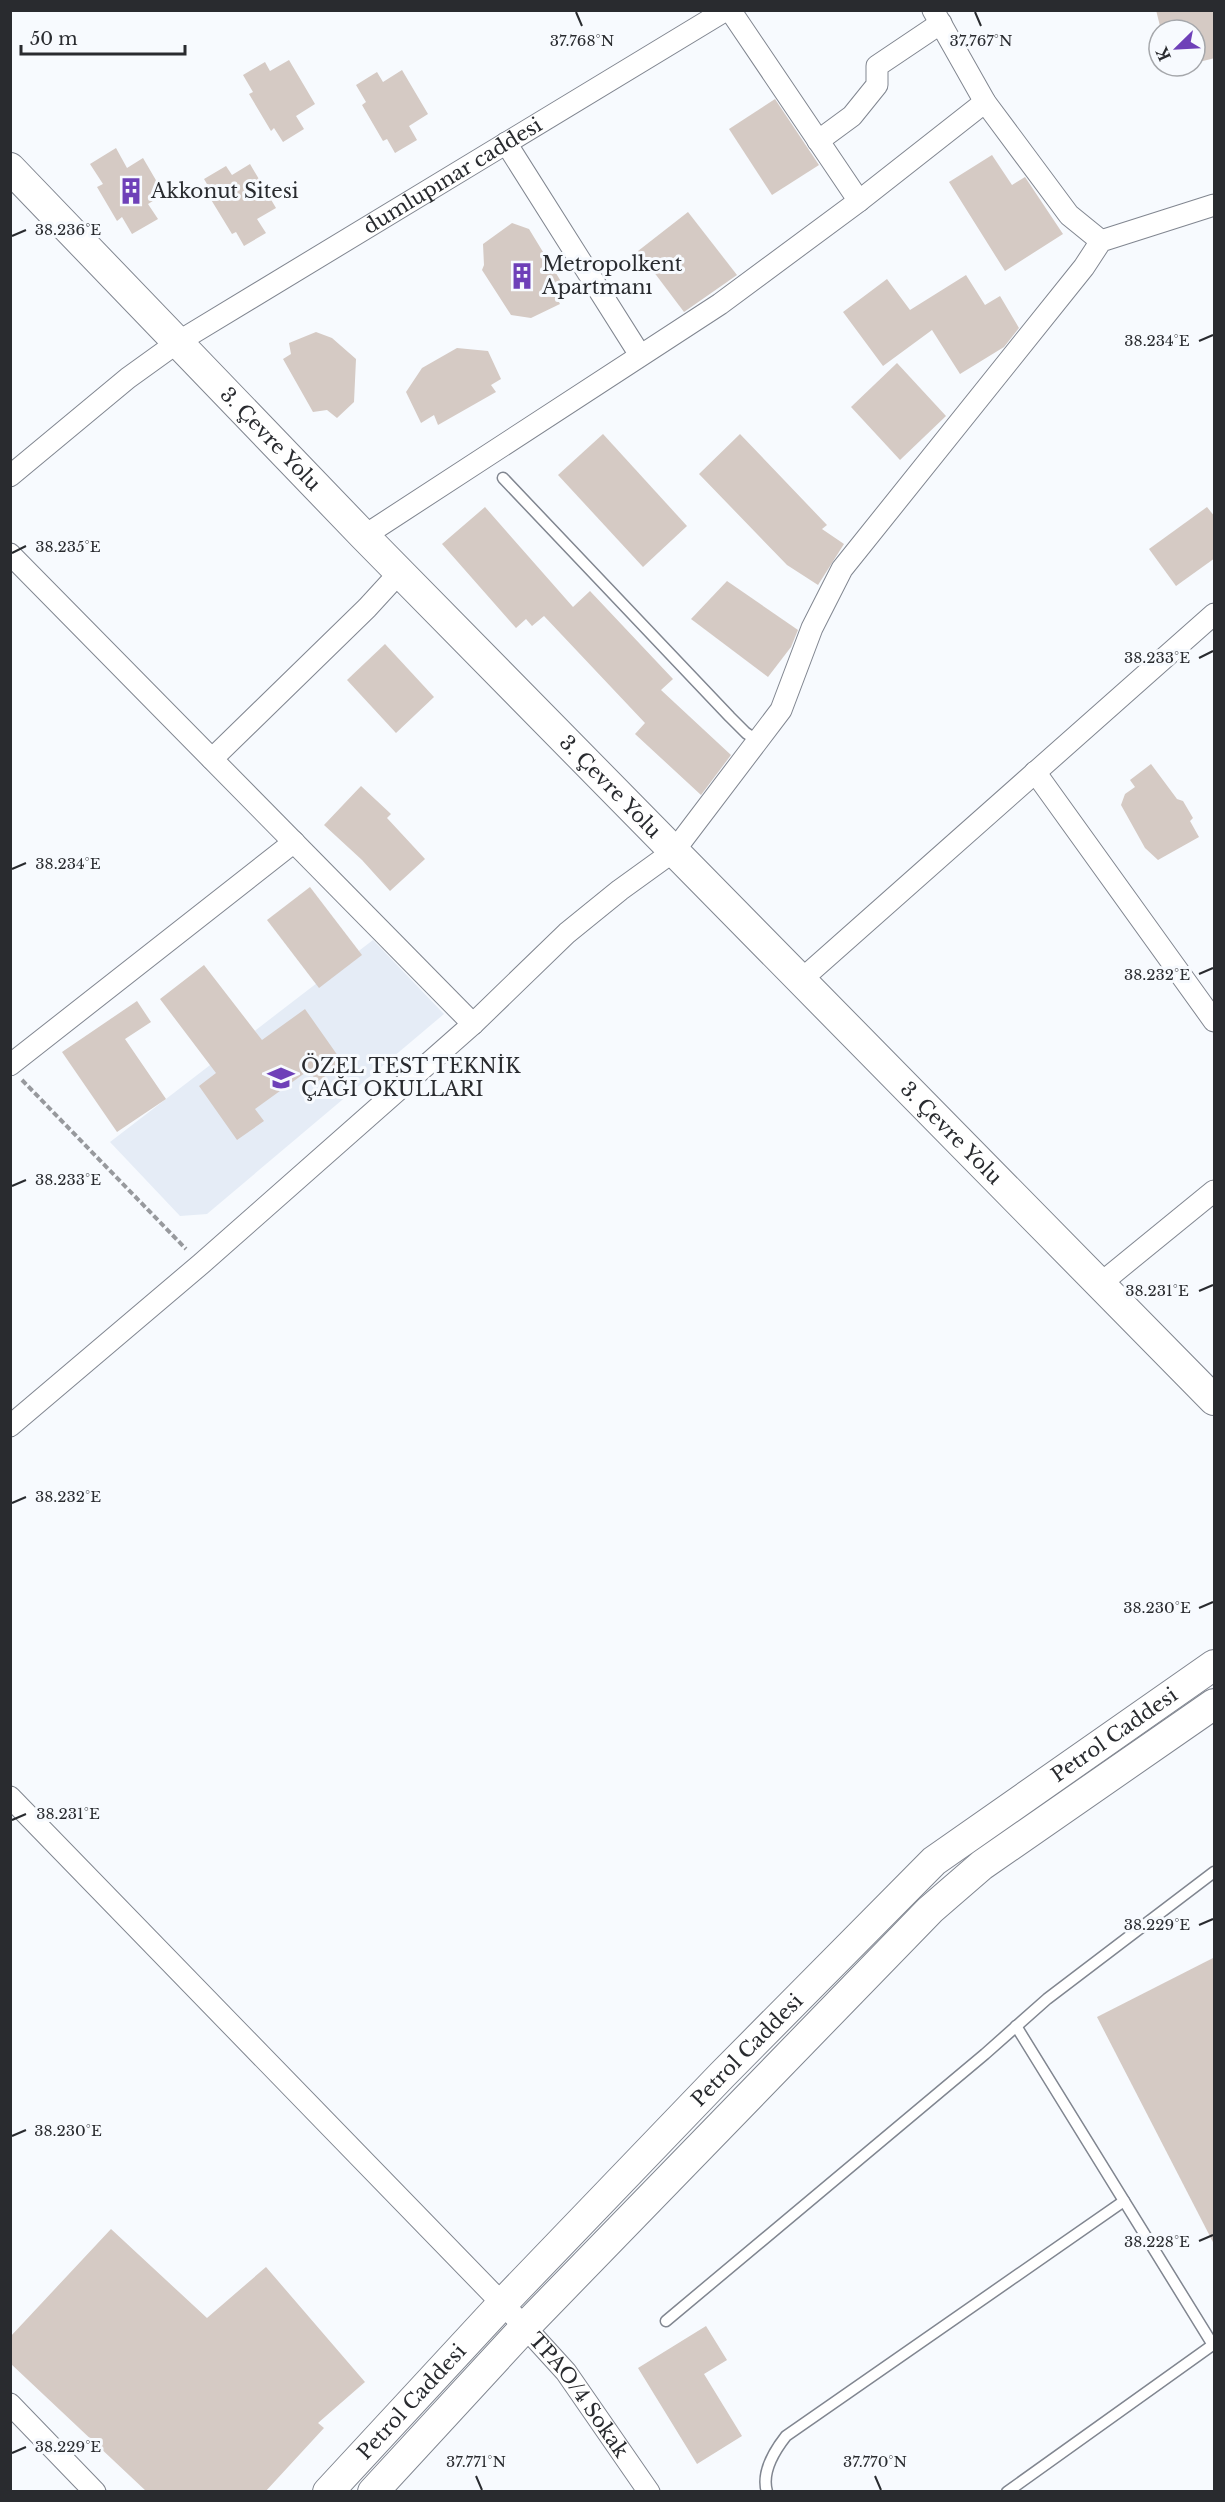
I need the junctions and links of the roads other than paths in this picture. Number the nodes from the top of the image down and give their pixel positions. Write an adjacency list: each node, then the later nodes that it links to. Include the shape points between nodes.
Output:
1 (728, 10): 4 (street); 5 (street, dumlupınar caddesi)
2 (937, 17): 3 (street); 4 (street, via 877,66 877,86 852,116)
3 (985, 102): 7 (street); 9 (street, via 1070,215)
4 (818, 141): 7 (street)
5 (506, 143): 10 (street, dumlupınar caddesi); 11 (street)
6 (14, 178): 10 (main road, 3. Çevre Yolu)
7 (859, 201): 11 (street, via 720,304)
8 (1215, 205): 9 (street)
9 (1101, 241): 18 (street, via 842,569 812,628 782,710)
10 (178, 342): 12 (street, dumlupınar caddesi, via 128,378); 14 (main road, 3. Çevre Yolu)
11 (640, 355): 14 (street)
12 (10, 476)
13 (503, 478): 18 (lane, via 730,717)
14 (364, 536): 16 (main road, 3. Çevre Yolu)
15 (10, 554): 19 (street)
16 (400, 572): 19 (street); 22 (main road, 3. Çevre Yolu)
17 (1215, 614): 20 (street)
18 (758, 741): 22 (street)
19 (212, 759): 21 (street)
20 (1035, 772): 23 (street); 24 (street)
21 (294, 842): 25 (street); 26 (street)
22 (674, 851): 23 (main road, 3. Çevre Yolu); 25 (street, via 567,933)
23 (801, 980): 28 (main road, 3. Çevre Yolu)
24 (1215, 1021)
25 (473, 1024): 30 (street)
26 (15, 1071)
27 (1215, 1191): 28 (street)
28 (1100, 1284): 29 (main road, 3. Çevre Yolu)
29 (1215, 1400)
30 (10, 1426)
31 (1215, 1665): 37 (main road, Petrol Caddesi, via 934,1861)
32 (1215, 1704): 39 (main road, Petrol Caddesi, via 956,1886)
33 (10, 1797): 37 (street, TPAO/4 Sokak)
34 (1215, 1872): 35 (lane)
35 (1016, 2026): 36 (lane); 38 (lane)
36 (1124, 2201): 40 (lane); 46 (lane, via 786,2436 766,2474)
37 (502, 2304): 39 (street, TPAO/4 Sokak); 43 (main road, Petrol Caddesi)
38 (666, 2321)
39 (525, 2327): 44 (main road, Petrol Caddesi); 45 (street, TPAO/4 Sokak, via 566,2372)
40 (1214, 2344): 47 (lane)
41 (10, 2404): 42 (street)
42 (95, 2492)
43 (328, 2492)
44 (372, 2492)
45 (649, 2492)
46 (767, 2492)
47 (1007, 2492)

